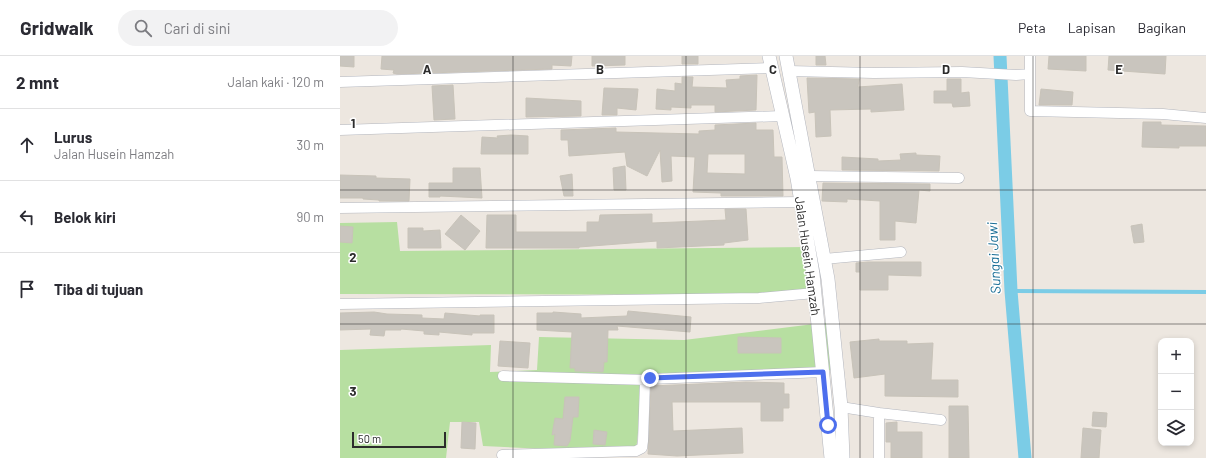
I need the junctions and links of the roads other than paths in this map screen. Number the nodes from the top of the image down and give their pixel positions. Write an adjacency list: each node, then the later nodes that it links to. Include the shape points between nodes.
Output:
1 (786, 56): 4 (street, Jalan Husein Hamzah)
2 (1030, 56): 5 (street)
3 (770, 62): 6 (street); 7 (street, Jalan Husein Hamzah)
4 (789, 71): 5 (street); 10 (street, Jalan Husein Hamzah)
5 (1030, 74): 8 (street, via 1030,111 1163,114)
6 (340, 82)
7 (782, 116): 9 (street); 12 (street, Jalan Husein Hamzah)
8 (1206, 118)
9 (340, 130)
10 (809, 176): 11 (street); 15 (street, Jalan Husein Hamzah)
11 (959, 178)
12 (800, 202): 13 (street); 16 (street, Jalan Husein Hamzah)
13 (340, 208)
14 (901, 252): 15 (street)
15 (824, 259): 18 (street, Jalan Husein Hamzah)
16 (815, 293): 17 (street, via 759,298); 19 (street, Jalan Husein Hamzah)
17 (340, 304)
18 (837, 371): 19 (street); 22 (street, Jalan Husein Hamzah)
19 (823, 372): 21 (street); 26 (street, Jalan Husein Hamzah)
20 (503, 376): 21 (street)
21 (648, 380): 25 (street, via 645,382 642,448 636,451)
22 (841, 407): 23 (street); 27 (street, Jalan Husein Hamzah)
23 (879, 412): 24 (street); 28 (street)
24 (941, 420)
25 (502, 455)
26 (831, 458)
27 (843, 458)
28 (879, 458)

